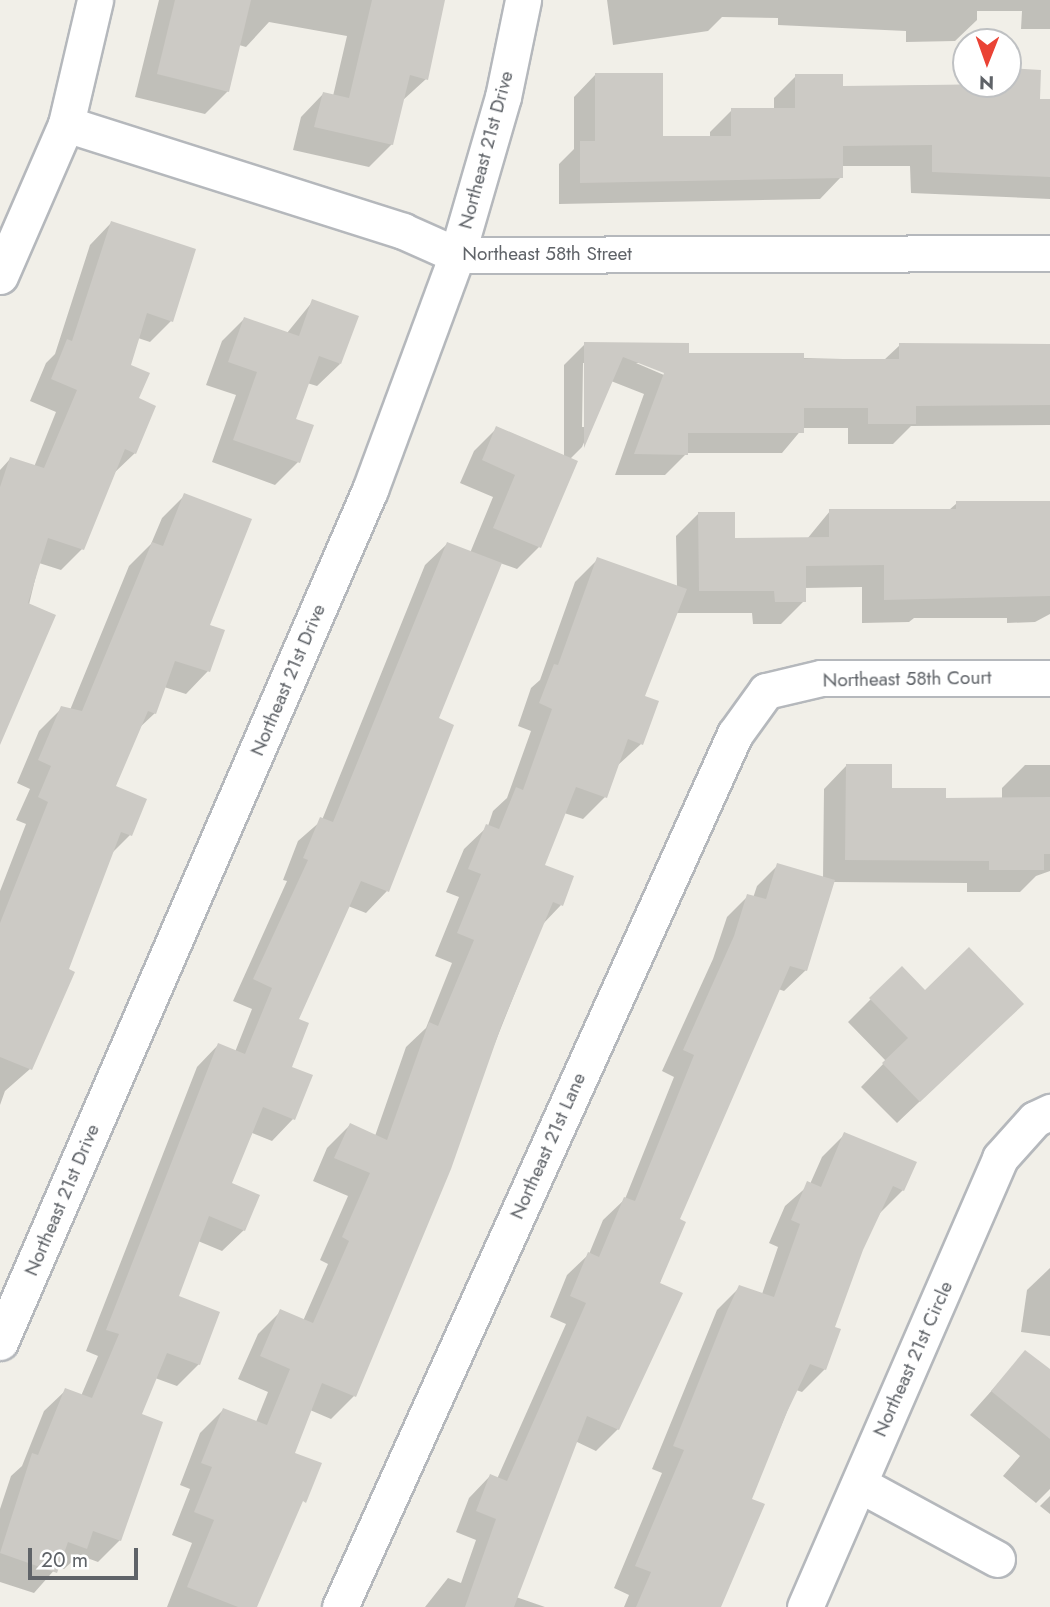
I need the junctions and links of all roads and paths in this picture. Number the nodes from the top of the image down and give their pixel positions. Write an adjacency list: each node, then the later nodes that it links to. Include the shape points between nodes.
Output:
1 (95, 0): 3 (street)
2 (523, 0): 5 (street, Northeast 21st Drive, via 503,97)
3 (66, 124): 5 (street, Northeast 58th Street, via 402,231); 6 (street)
4 (1050, 253): 5 (street, Northeast 58th Street)
5 (457, 255): 10 (street, Northeast 21st Drive, via 370,490)
6 (0, 276)
7 (1050, 678): 8 (street, Northeast 58th Court, via 821,678)
8 (766, 691): 13 (street, Northeast 21st Lane, via 735,734)
9 (1042, 1116): 11 (street, Northeast 21st Circle, via 1000,1158)
10 (0, 1342)
11 (859, 1484): 12 (street); 14 (street, Northeast 21st Circle)
12 (997, 1559)
13 (340, 1607)
14 (805, 1607)

